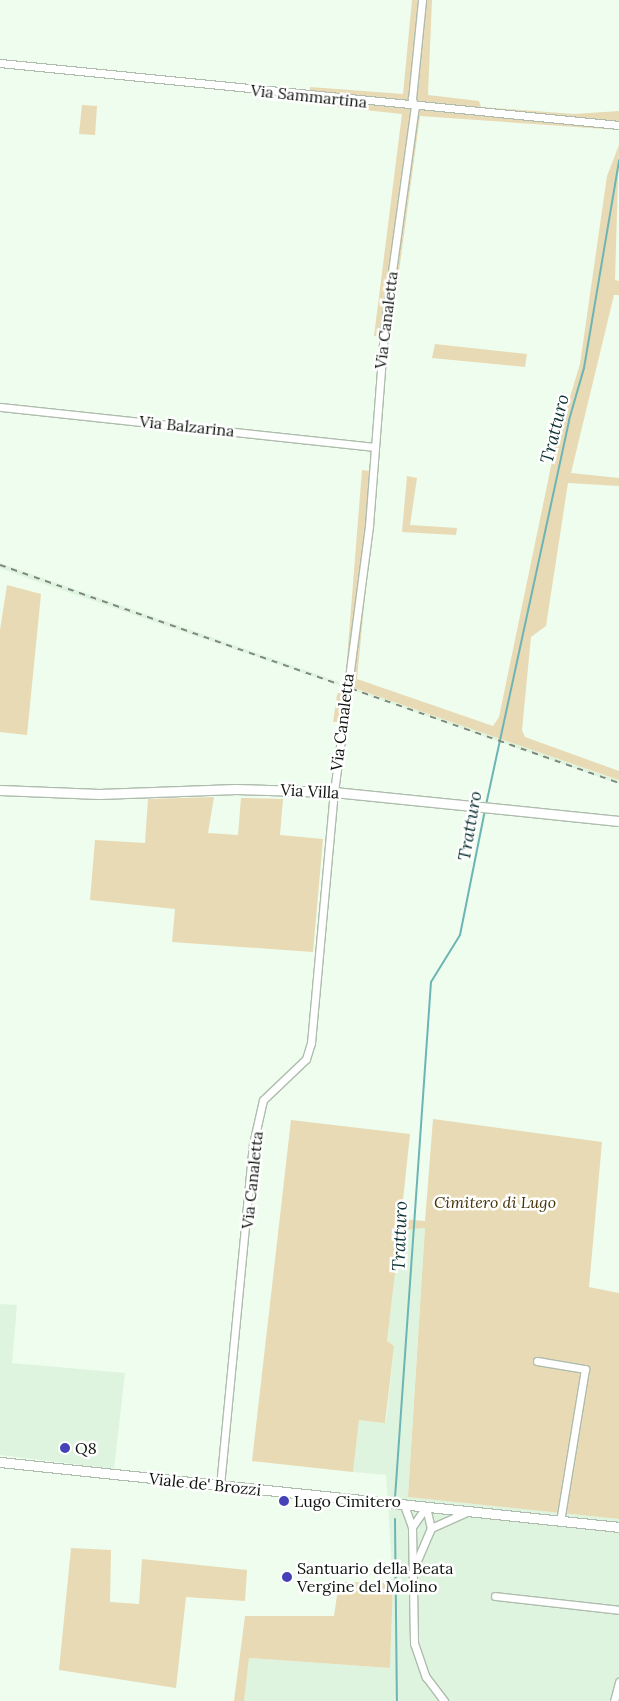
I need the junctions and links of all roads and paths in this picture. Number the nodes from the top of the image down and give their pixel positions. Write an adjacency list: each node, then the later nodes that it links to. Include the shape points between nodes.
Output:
1 (422, 0): 3 (street, Via Canaletta, via 412,99)
2 (0, 63): 3 (street, Via Sammartina)
3 (415, 107): 4 (street, Via Sammartina); 6 (street, Via Canaletta, via 384,329)
4 (619, 125)
5 (0, 407): 6 (street, Via Balzarina)
6 (374, 447): 8 (street, Via Canaletta, via 369,526)
7 (0, 790): 8 (street, Via Villa, via 99,794)
8 (334, 792): 9 (street, Via Villa); 12 (street, Via Canaletta, via 314,1018 306,1059 263,1100 253,1144)
9 (619, 821)
10 (538, 1361): 16 (street, via 584,1369)
11 (0, 1462): 12 (street, Viale de' Brozzi)
12 (220, 1486): 13 (street, Viale de' Brozzi)
13 (404, 1505): 14 (street, Viale de' Brozzi); 17 (street)
14 (426, 1507): 15 (street, Viale de' Brozzi); 17 (street); 19 (street)
15 (472, 1510): 16 (street, Viale de' Brozzi); 19 (street)
16 (560, 1520): 18 (street, Viale de' Brozzi)
17 (412, 1527): 20 (street)
18 (619, 1527)
19 (431, 1528): 20 (street)
20 (411, 1574): 24 (street, via 414,1644 426,1677)
21 (495, 1596): 22 (street)
22 (619, 1610)
23 (619, 1682): 25 (street)
24 (444, 1701)
25 (614, 1701)

